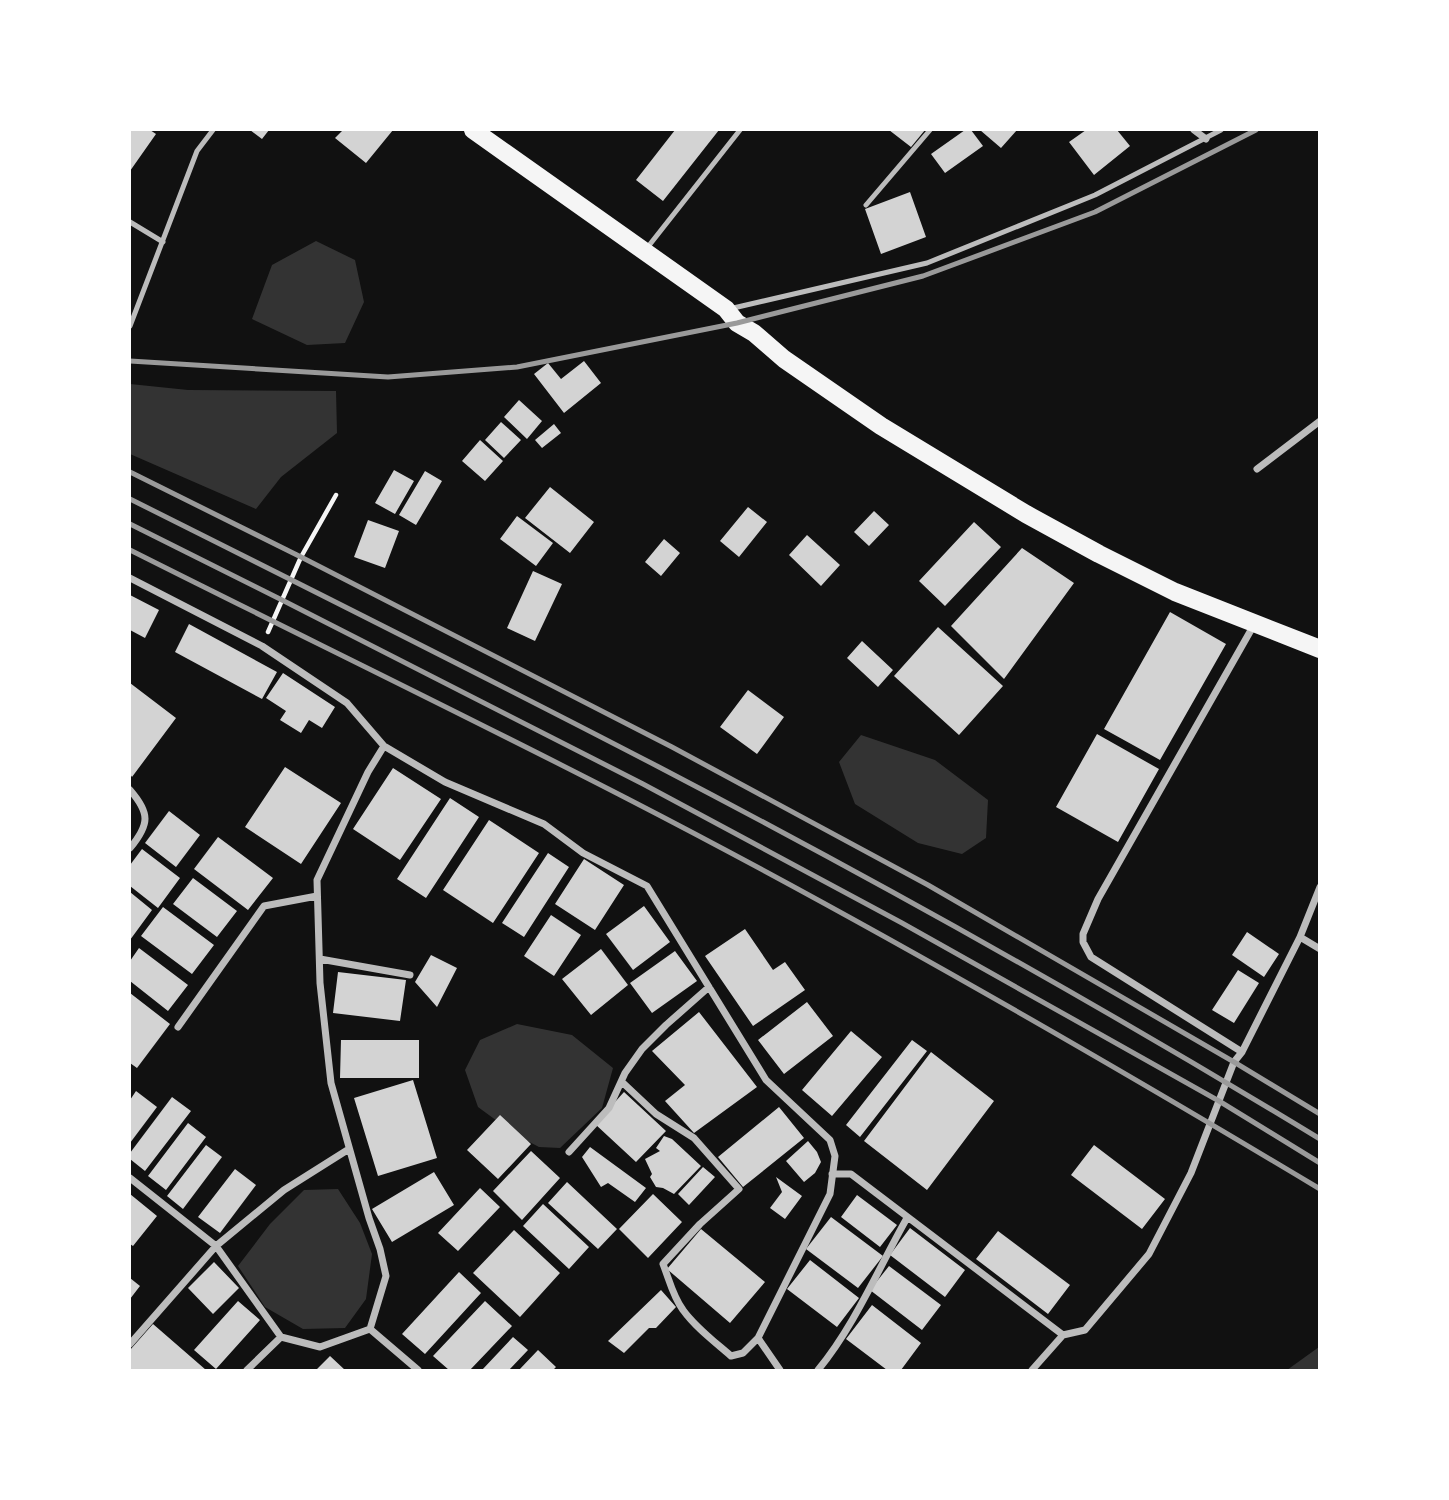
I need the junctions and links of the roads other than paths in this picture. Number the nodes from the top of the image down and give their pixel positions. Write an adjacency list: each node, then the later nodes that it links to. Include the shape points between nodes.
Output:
1 (212, 130): 10 (lane, via 198,151)
2 (473, 130): 11 (main road)
3 (740, 130): 11 (lane)
4 (930, 130): 8 (lane)
5 (1194, 130): 7 (street)
6 (1221, 130): 7 (lane)
7 (1206, 139): 12 (lane, via 1095,195 926,263)
8 (866, 205)
9 (130, 222): 10 (lane)
10 (163, 242): 13 (lane)
11 (644, 251): 12 (main road)
12 (726, 309): 17 (main road, via 783,359 859,411 1026,514 1175,592)
13 (130, 326)
14 (1320, 422): 15 (street)
15 (1257, 469)
16 (130, 578): 19 (street, via 262,646 347,703)
17 (1255, 623): 18 (main road); 30 (street, via 1098,899 1083,934 1091,957)
18 (1320, 649)
19 (384, 746): 23 (street, via 317,880); 28 (street, via 445,782 544,824 583,853 646,886)
20 (130, 790): 21 (street, via 143,804 146,819)
21 (130, 848)
22 (1320, 887): 24 (street)
23 (317, 896): 26 (street); 29 (street, via 264,906)
24 (1300, 937): 25 (street); 30 (street)
25 (1320, 950)
26 (320, 959): 27 (street); 32 (street, via 331,1083)
27 (410, 975)
28 (709, 987): 31 (street, via 642,1049); 34 (street, via 766,1080 830,1139 835,1156)
29 (178, 1027)
30 (1242, 1052): 39 (street, via 1191,1173 1149,1254 1086,1331)
31 (622, 1082): 33 (street, via 609,1108); 41 (street, via 656,1114 694,1138 739,1189 663,1264 678,1301 731,1356 743,1353)
32 (349, 1149): 37 (street, via 284,1190); 38 (street, via 386,1276)
33 (569, 1152)
34 (832, 1174): 36 (street, via 851,1174); 41 (street, via 830,1194)
35 (130, 1178): 37 (street)
36 (907, 1218): 39 (street); 46 (street, via 834,1352)
37 (216, 1247): 40 (street); 42 (street)
38 (370, 1329): 40 (street, via 320,1347); 44 (street)
39 (1063, 1335): 47 (street)
40 (281, 1336): 43 (street)
41 (758, 1338): 45 (street)
42 (130, 1344)
43 (247, 1370)
44 (418, 1370)
45 (779, 1370)
46 (818, 1370)
47 (1032, 1370)

